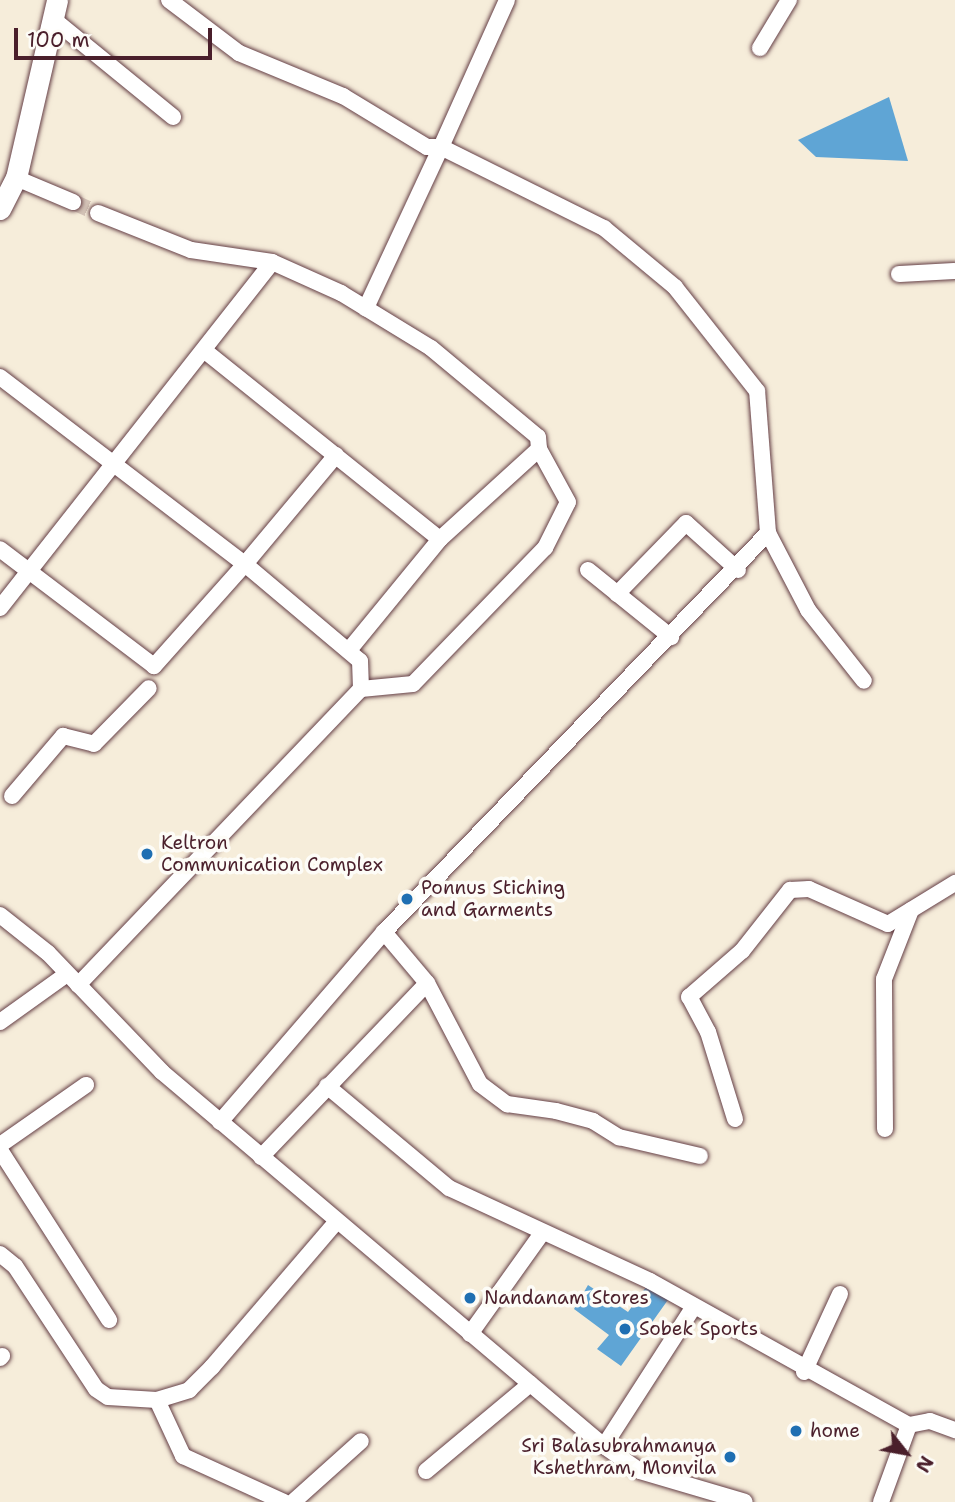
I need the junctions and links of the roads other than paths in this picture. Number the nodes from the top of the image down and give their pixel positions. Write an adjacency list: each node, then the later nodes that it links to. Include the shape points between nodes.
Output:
1 (169, 0): 7 (street, via 260,65 343,96 417,144)
2 (507, 0): 7 (street)
3 (789, 0): 5 (street)
4 (55, 10): 6 (street); 8 (main road)
5 (760, 48)
6 (173, 117)
7 (441, 147): 15 (street); 21 (street, via 604,228 675,287 757,391)
8 (16, 178): 9 (street); 10 (main road)
9 (73, 202)
10 (0, 209)
11 (98, 213): 12 (street, via 191,250)
12 (272, 262): 15 (street); 16 (street)
13 (955, 271): 14 (street)
14 (900, 274)
15 (366, 309): 18 (street, via 431,348 538,438)
16 (205, 351): 19 (street); 20 (street)
17 (0, 377): 20 (street)
18 (539, 449): 22 (street); 34 (street, via 568,502 545,548 413,684)
19 (336, 455): 22 (street); 24 (street)
20 (112, 460): 24 (street); 25 (street)
21 (768, 533): 27 (street); 32 (street, via 808,610)
22 (440, 538): 31 (street)
23 (0, 549): 25 (street)
24 (245, 564): 25 (street, via 155,666); 31 (street)
25 (29, 570): 29 (street)
26 (587, 570): 28 (street)
27 (738, 570): 28 (street, via 686,523); 30 (street)
28 (617, 594): 30 (street)
29 (0, 608)
30 (671, 637): 39 (street)
31 (349, 650): 34 (street, via 366,674)
32 (864, 681)
33 (149, 688): 35 (street, via 94,744 62,736)
34 (361, 689): 40 (street)
35 (12, 796)
36 (955, 883): 37 (street)
37 (911, 910): 45 (street, via 887,924 809,889 790,890 742,951 689,997 708,1032); 47 (street, via 883,990)
38 (0, 915): 40 (street)
39 (384, 932): 41 (street); 46 (street)
40 (73, 980): 42 (street); 46 (street)
41 (427, 983): 44 (street); 49 (street, via 480,1084 506,1104 558,1111 629,1140)
42 (0, 1022)
43 (86, 1085): 48 (street)
44 (327, 1086): 50 (street); 52 (street, via 449,1188)
45 (735, 1119)
46 (220, 1122): 50 (street)
47 (885, 1129)
48 (0, 1148): 56 (street)
49 (700, 1156)
50 (261, 1157): 51 (street)
51 (337, 1221): 57 (street); 60 (street, via 189,1390)
52 (542, 1233): 55 (street, via 650,1281); 57 (street)
53 (0, 1254): 60 (street, via 15,1266 96,1389 108,1396)
54 (840, 1294): 58 (street)
55 (693, 1308): 58 (street); 64 (street)
56 (109, 1320)
57 (470, 1334): 59 (street)
58 (804, 1372): 61 (street)
59 (530, 1384): 64 (street); 65 (street)
60 (157, 1400): 66 (street, via 183,1456)
61 (909, 1425): 62 (street, via 930,1421); 69 (street)
62 (955, 1430)
63 (361, 1441): 67 (street)
64 (604, 1446): 68 (street, via 640,1471)
65 (426, 1471)
66 (285, 1502)
67 (293, 1502)
68 (743, 1502)
69 (881, 1502)

